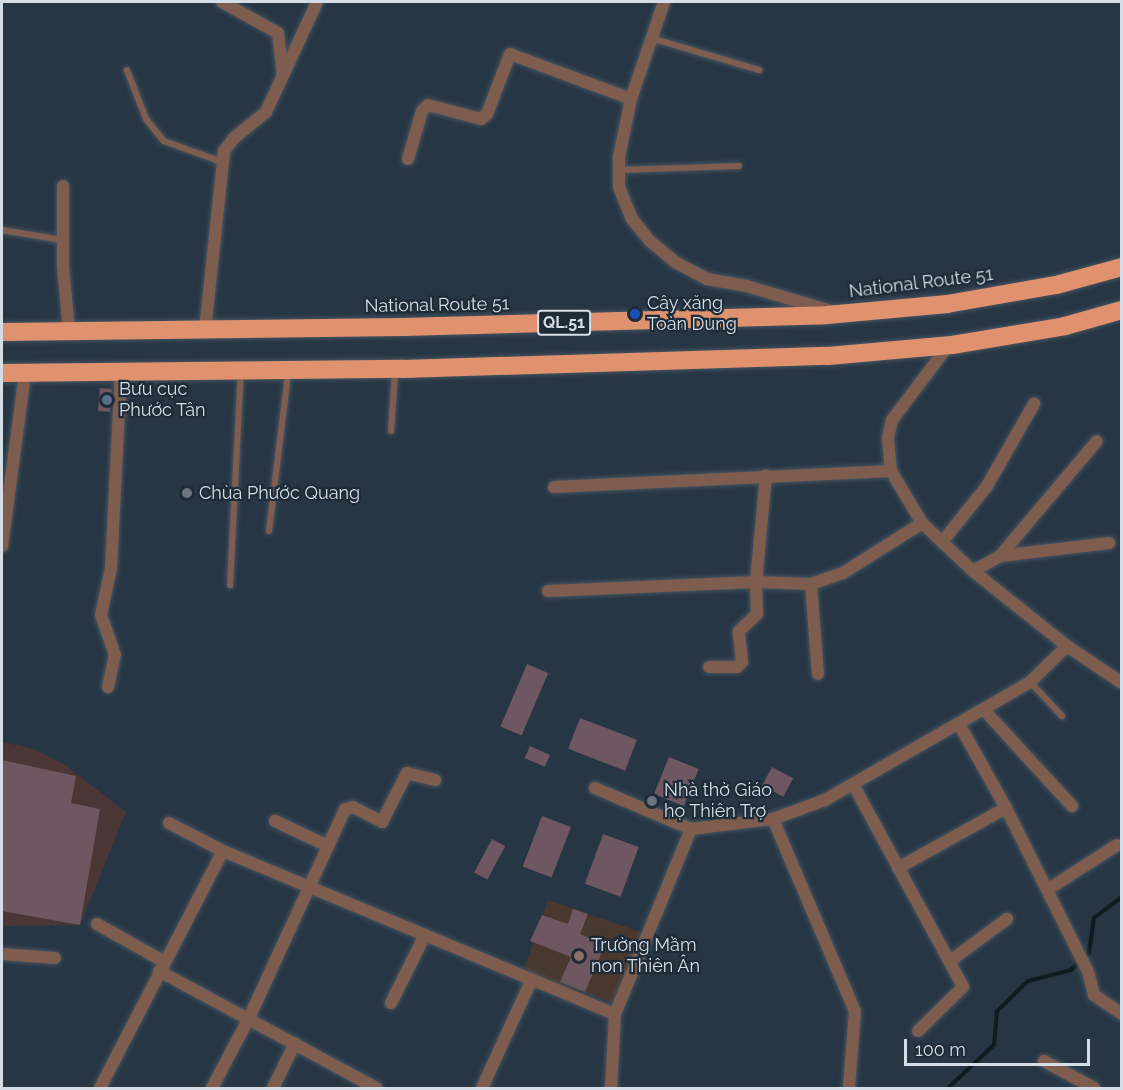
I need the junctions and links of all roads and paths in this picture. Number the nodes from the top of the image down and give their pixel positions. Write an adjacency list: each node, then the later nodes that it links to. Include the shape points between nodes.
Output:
1 (222, 2): 7 (street, via 278,33 283,47)
2 (317, 2): 7 (street)
3 (664, 2): 4 (street)
4 (651, 38): 6 (lane); 8 (street)
5 (127, 70): 10 (lane, via 146,119 164,141)
6 (759, 70)
7 (284, 77): 10 (street, via 262,117 227,144)
8 (631, 99): 9 (street, via 510,54 487,114 481,118 428,105 422,111); 12 (street)
9 (408, 159)
10 (223, 162): 19 (street)
11 (739, 166): 12 (lane)
12 (619, 170): 18 (street, via 619,187 633,219 650,241 675,262 707,279 746,286)
13 (63, 186): 15 (street)
14 (2, 230): 15 (lane)
15 (63, 240): 20 (street)
16 (1122, 267): 18 (highway, National Route 51 / QL.51, via 1056,285 958,303)
17 (1122, 310): 22 (highway, via 1065,326)
18 (838, 314): 19 (highway, National Route 51 / QL.51)
19 (205, 330): 20 (highway, National Route 51 / QL.51)
20 (69, 331): 21 (highway, National Route 51 / QL.51)
21 (2, 332)
22 (948, 346): 23 (highway, via 828,356); 32 (street, via 892,420 888,438)
23 (395, 369): 24 (highway); 30 (lane)
24 (289, 370): 25 (highway); 36 (lane)
25 (241, 371): 26 (highway); 44 (lane)
26 (121, 372): 28 (highway); 51 (street, via 111,568 101,615 115,654)
27 (2, 373): 28 (highway)
28 (25, 373): 39 (street)
29 (1034, 404): 37 (street, via 987,486)
30 (391, 431)
31 (1097, 441): 40 (street)
32 (891, 471): 33 (street); 35 (street)
33 (766, 475): 34 (street); 42 (street)
34 (554, 487)
35 (922, 523): 37 (street); 43 (street, via 843,573)
36 (269, 531)
37 (942, 542): 41 (street)
38 (1109, 543): 40 (street)
39 (2, 546)
40 (1000, 556): 41 (street)
41 (973, 571): 46 (street)
42 (756, 582): 43 (street); 45 (street); 47 (street, via 755,620 739,632 742,662 737,667)
43 (811, 584): 48 (street)
44 (230, 585)
45 (548, 591)
46 (1066, 646): 49 (street); 50 (street)
47 (709, 667)
48 (818, 674)
49 (1030, 682): 52 (street); 53 (lane)
50 (1122, 683)
51 (108, 687)
52 (985, 711): 54 (street); 58 (street)
53 (1062, 716)
54 (959, 724): 56 (street); 59 (street)
55 (435, 780): 65 (street, via 407,773 382,822 348,806)
56 (853, 784): 60 (street, via 825,800); 67 (street)
57 (595, 788): 63 (street)
58 (1072, 806)
59 (1006, 808): 67 (street); 69 (street)
60 (773, 819): 63 (street); 91 (street, via 855,1011)
61 (275, 821): 65 (street)
62 (170, 823): 66 (street)
63 (691, 829): 80 (street)
64 (1117, 844): 69 (street)
65 (328, 846): 68 (street)
66 (223, 851): 68 (street); 76 (street)
67 (898, 868): 75 (street)
68 (311, 885): 72 (street); 81 (street)
69 (1047, 890): 79 (street, via 1088,972 1098,1002)
70 (1007, 919): 75 (street)
71 (97, 924): 76 (street)
72 (425, 935): 77 (street); 78 (street)
73 (2, 954): 74 (street)
74 (55, 958)
75 (950, 961): 82 (street, via 963,987)
76 (161, 966): 81 (street); 85 (street)
77 (531, 981): 80 (street); 89 (street)
78 (391, 1004)
79 (1121, 1011)
80 (615, 1014): 90 (street)
81 (249, 1018): 83 (street); 86 (street)
82 (918, 1031)
83 (296, 1043): 87 (street); 88 (street)
84 (1044, 1060): 92 (street)
85 (100, 1089)
86 (212, 1089)
87 (273, 1089)
88 (376, 1089)
89 (482, 1089)
90 (611, 1089)
91 (849, 1089)
92 (1094, 1089)

